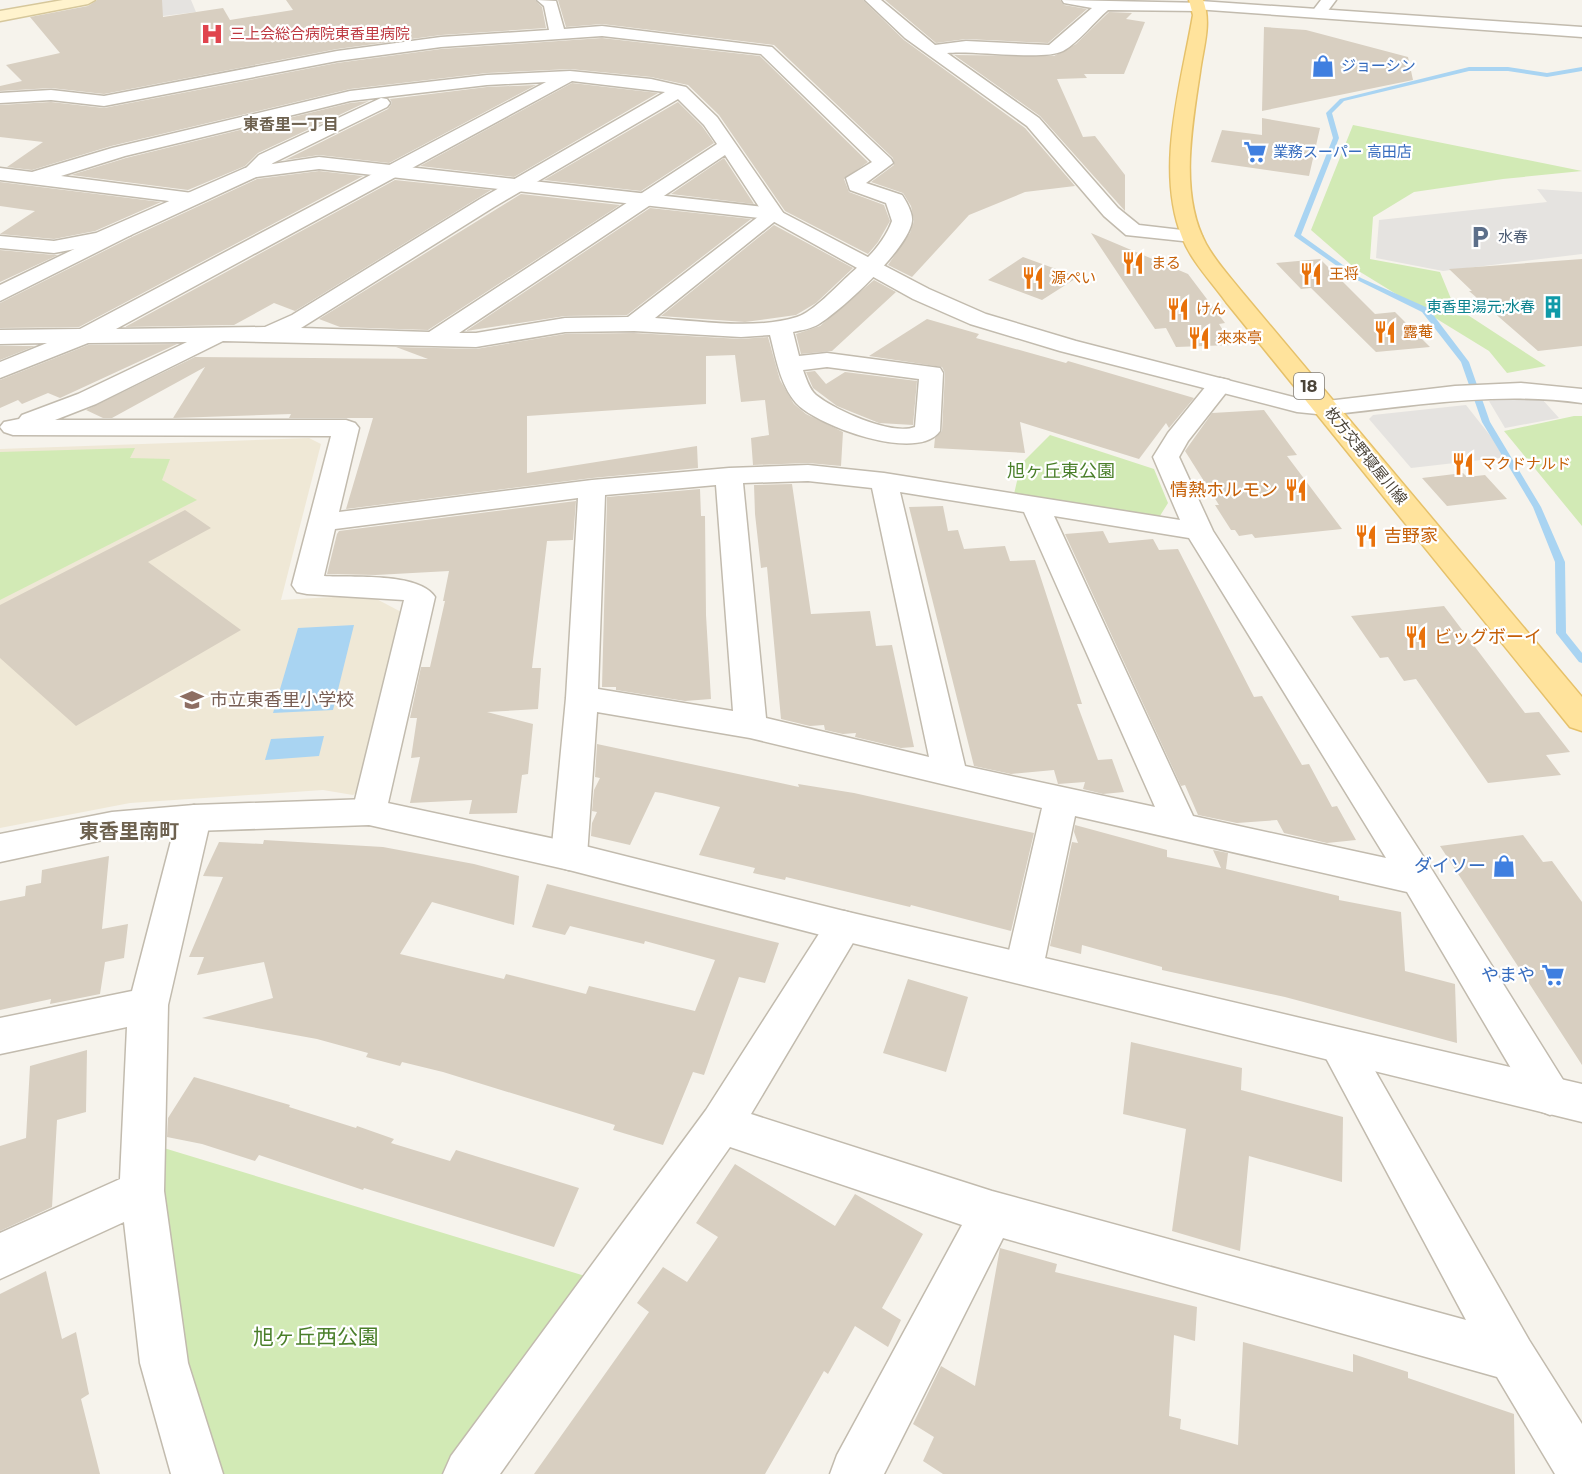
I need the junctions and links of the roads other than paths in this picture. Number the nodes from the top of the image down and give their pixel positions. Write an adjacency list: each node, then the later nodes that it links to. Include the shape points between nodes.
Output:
1 (88, 0): 8 (main road)
2 (544, 0): 10 (street, via 551,4)
3 (872, 0): 11 (street)
4 (1069, 0): 6 (street)
5 (1198, 3): 6 (street); 7 (street); 27 (main road, 枚方交野寝屋川線 / 18, via 1202,15 1180,156 1182,194)
6 (1104, 5): 11 (street, via 1051,50 966,46)
7 (1324, 6): 9 (street)
8 (0, 16)
9 (1582, 32)
10 (558, 35): 15 (street, via 441,42 337,56 104,101 51,95); 30 (street, via 602,31 766,50 884,163 856,178 857,186 895,199 903,219)
11 (932, 50): 27 (street, via 1034,122 1111,212 1133,231)
12 (570, 76): 13 (street); 14 (street, via 651,84); 19 (street)
13 (409, 89): 17 (street); 22 (street, via 350,96 119,152)
14 (680, 91): 16 (street, via 711,121); 23 (street)
15 (0, 98)
16 (726, 146): 25 (street); 26 (street)
17 (279, 153): 18 (street); 20 (street)
18 (319, 163): 19 (street); 20 (street)
19 (393, 171): 23 (street); 36 (street)
20 (252, 172): 24 (street)
21 (0, 174): 22 (street)
22 (33, 178): 24 (street)
23 (516, 185): 25 (street); 35 (street, via 300,320)
24 (193, 198): 29 (street, via 124,231)
25 (647, 198): 26 (street); 38 (street)
26 (774, 213): 30 (street); 32 (street)
27 (1191, 236): 44 (main road, 枚方交野寝屋川線 / 18, via 1234,297)
28 (0, 242): 29 (street)
29 (60, 254): 31 (street)
30 (872, 267): 33 (street, via 813,318); 41 (street, via 921,294 1018,333)
31 (0, 294)
32 (634, 324): 33 (street, via 741,330); 38 (street, via 565,325 476,340)
33 (780, 327): 39 (street)
34 (222, 334): 35 (street); 36 (street); 50 (street, via 87,399 13,427 346,428)
35 (269, 334): 38 (street)
36 (85, 336): 37 (street); 40 (street)
37 (0, 337)
38 (435, 339)
39 (791, 364): 39 (street, via 800,394 861,428 905,437 918,437 927,431 931,372 827,360)
40 (0, 371)
41 (1221, 385): 44 (street, via 1297,405); 51 (street, via 1166,457)
42 (1472, 394): 43 (street, via 1560,392); 44 (street); 45 (street)
43 (1582, 396)
44 (1327, 408): 53 (main road, 枚方交野寝屋川線 / 18)
45 (1487, 414)
46 (729, 476): 47 (street, via 807,473); 48 (street); 54 (street)
47 (884, 481): 49 (street); 55 (street)
48 (592, 488): 50 (street); 52 (street)
49 (1036, 507): 51 (street); 59 (street)
50 (325, 522): 57 (street, via 307,585 409,590 420,597)
51 (1199, 531): 62 (street)
52 (582, 698): 54 (street); 61 (street)
53 (1582, 719)
54 (750, 726): 55 (street)
55 (950, 775): 56 (street)
56 (1061, 799): 59 (street); 64 (street)
57 (369, 812): 58 (street); 61 (street)
58 (194, 818): 60 (street, via 112,825); 65 (street)
59 (1180, 825): 62 (street)
60 (0, 848)
61 (569, 856): 63 (street)
62 (1419, 880): 68 (street)
63 (844, 926): 64 (street); 69 (street)
64 (1024, 968): 67 (street)
65 (148, 1005): 66 (street); 70 (street)
66 (0, 1036)
67 (1340, 1047): 68 (street); 73 (street)
68 (1566, 1100)
69 (721, 1124): 71 (street); 76 (street)
70 (142, 1191): 72 (street); 75 (street, via 164,1363)
71 (992, 1213): 73 (street); 77 (street)
72 (0, 1256)
73 (1512, 1357): 74 (street)
74 (1582, 1471)
75 (197, 1474)
76 (469, 1474)
77 (856, 1474)

